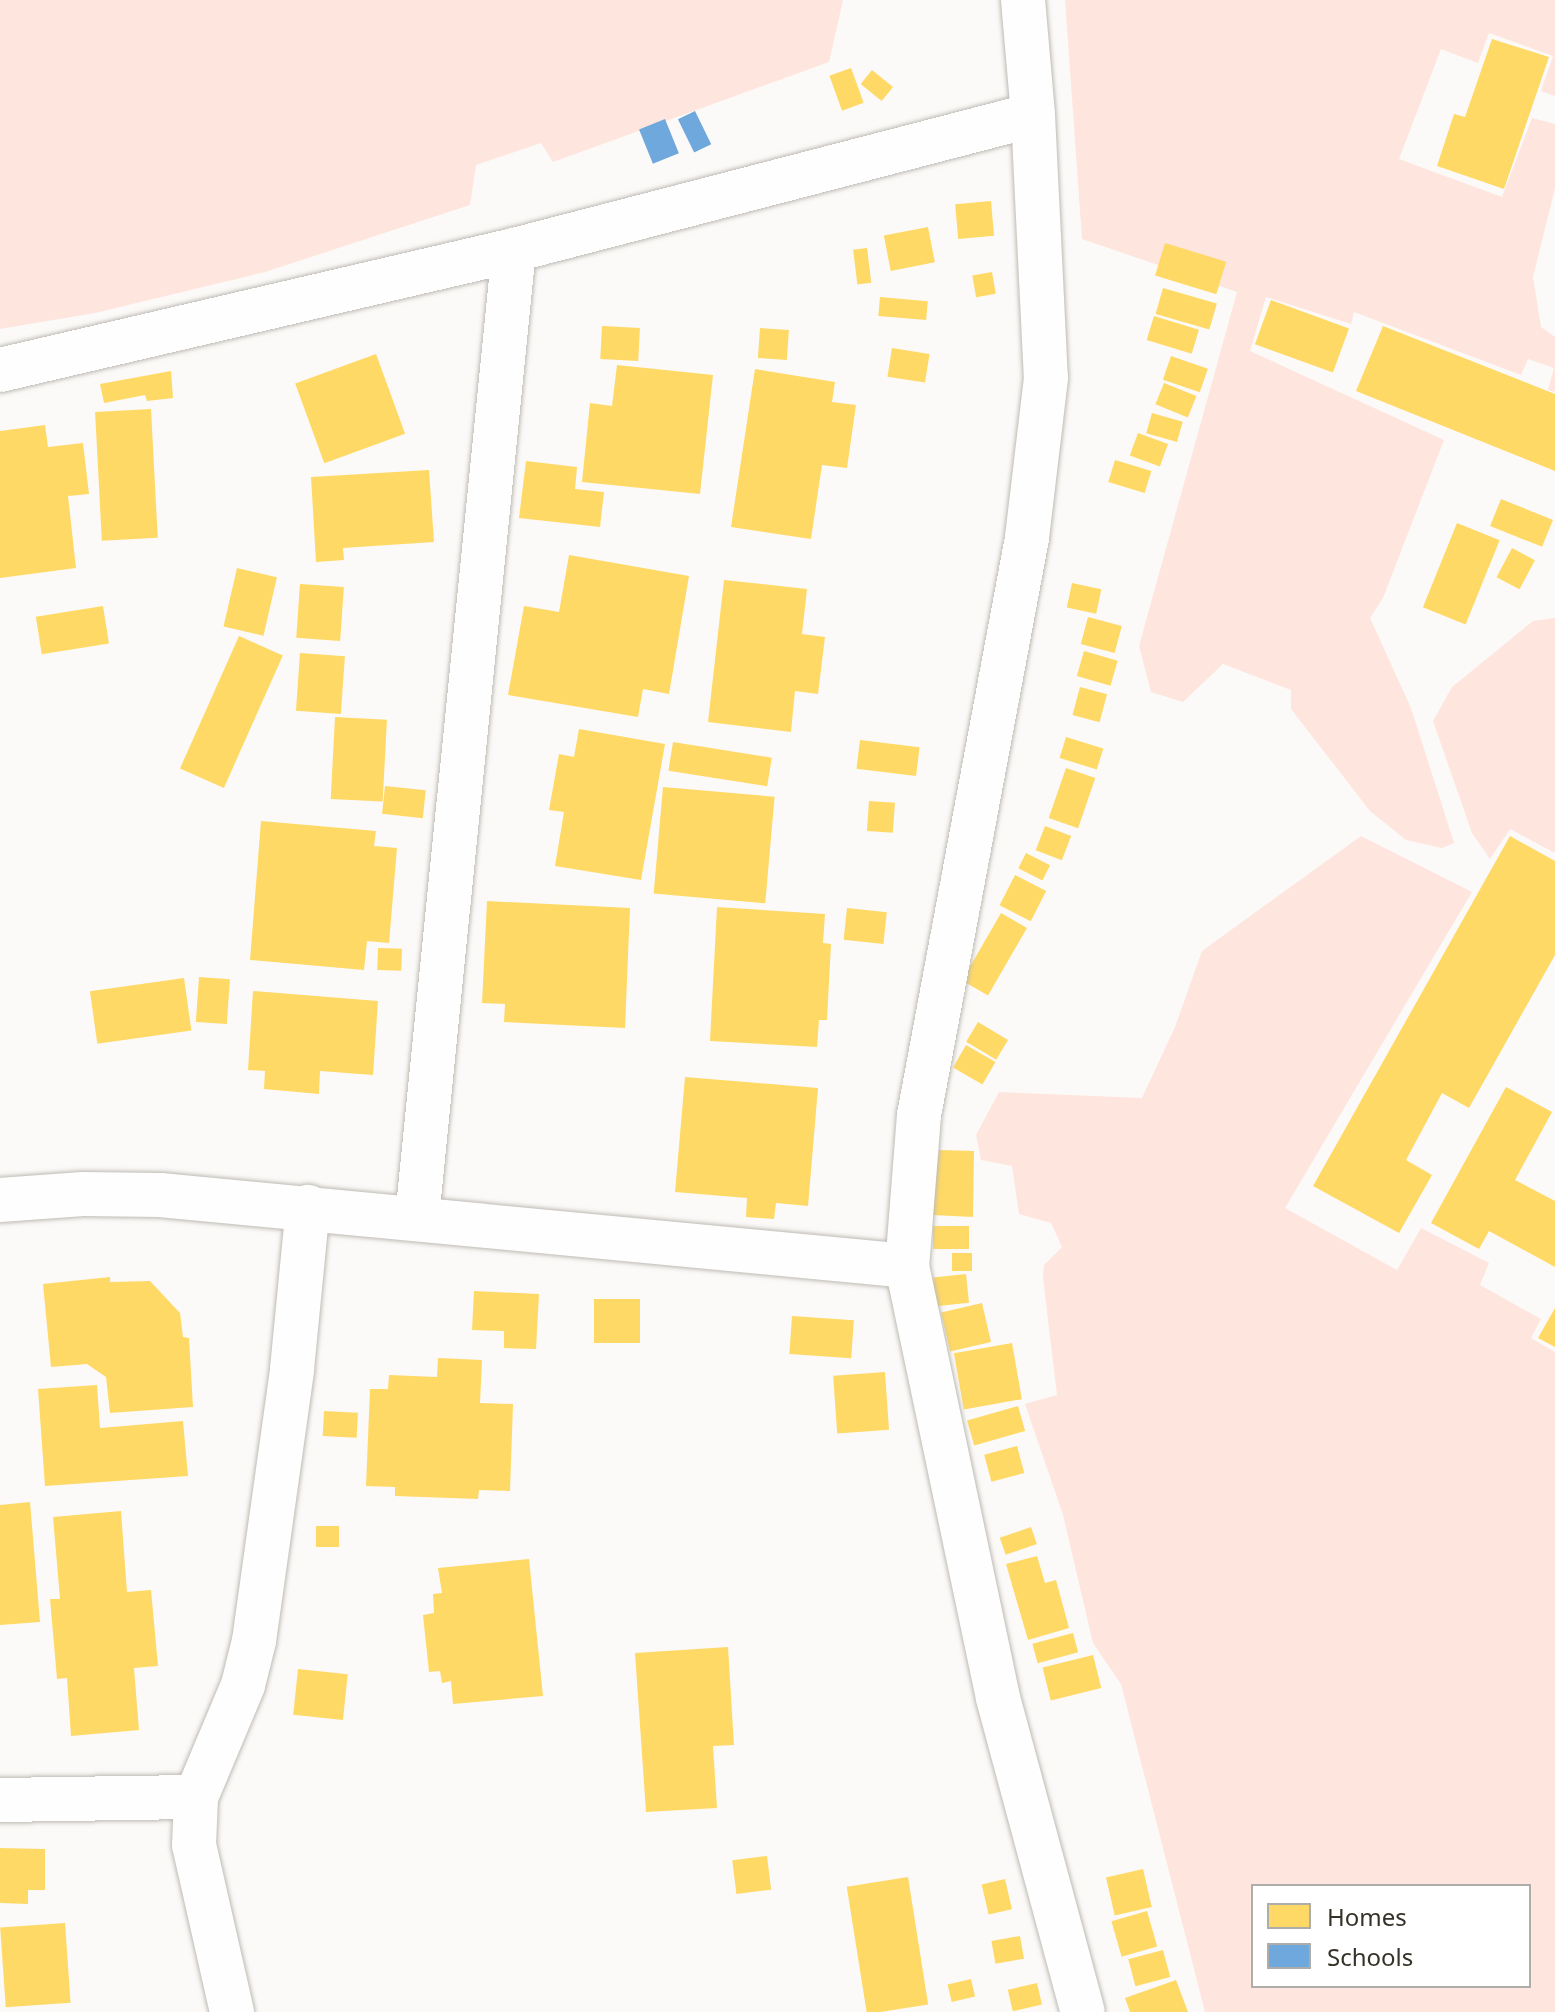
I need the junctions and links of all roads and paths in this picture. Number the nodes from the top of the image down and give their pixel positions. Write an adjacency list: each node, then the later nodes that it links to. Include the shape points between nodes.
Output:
1 (1023, 0): 2 (street)
2 (1033, 115): 3 (street); 8 (street, via 1046,378 1027,538 919,1115)
3 (514, 250): 4 (street); 7 (street)
4 (0, 370)
5 (0, 1200): 6 (street, via 160,1195)
6 (308, 1207): 7 (street); 9 (street, via 292,1369 254,1641 243,1685)
7 (417, 1218): 8 (street)
8 (907, 1266): 12 (street, via 998,1698)
9 (196, 1797): 10 (street); 11 (street, via 194,1845)
10 (0, 1800)
11 (232, 2012)
12 (1083, 2012)

